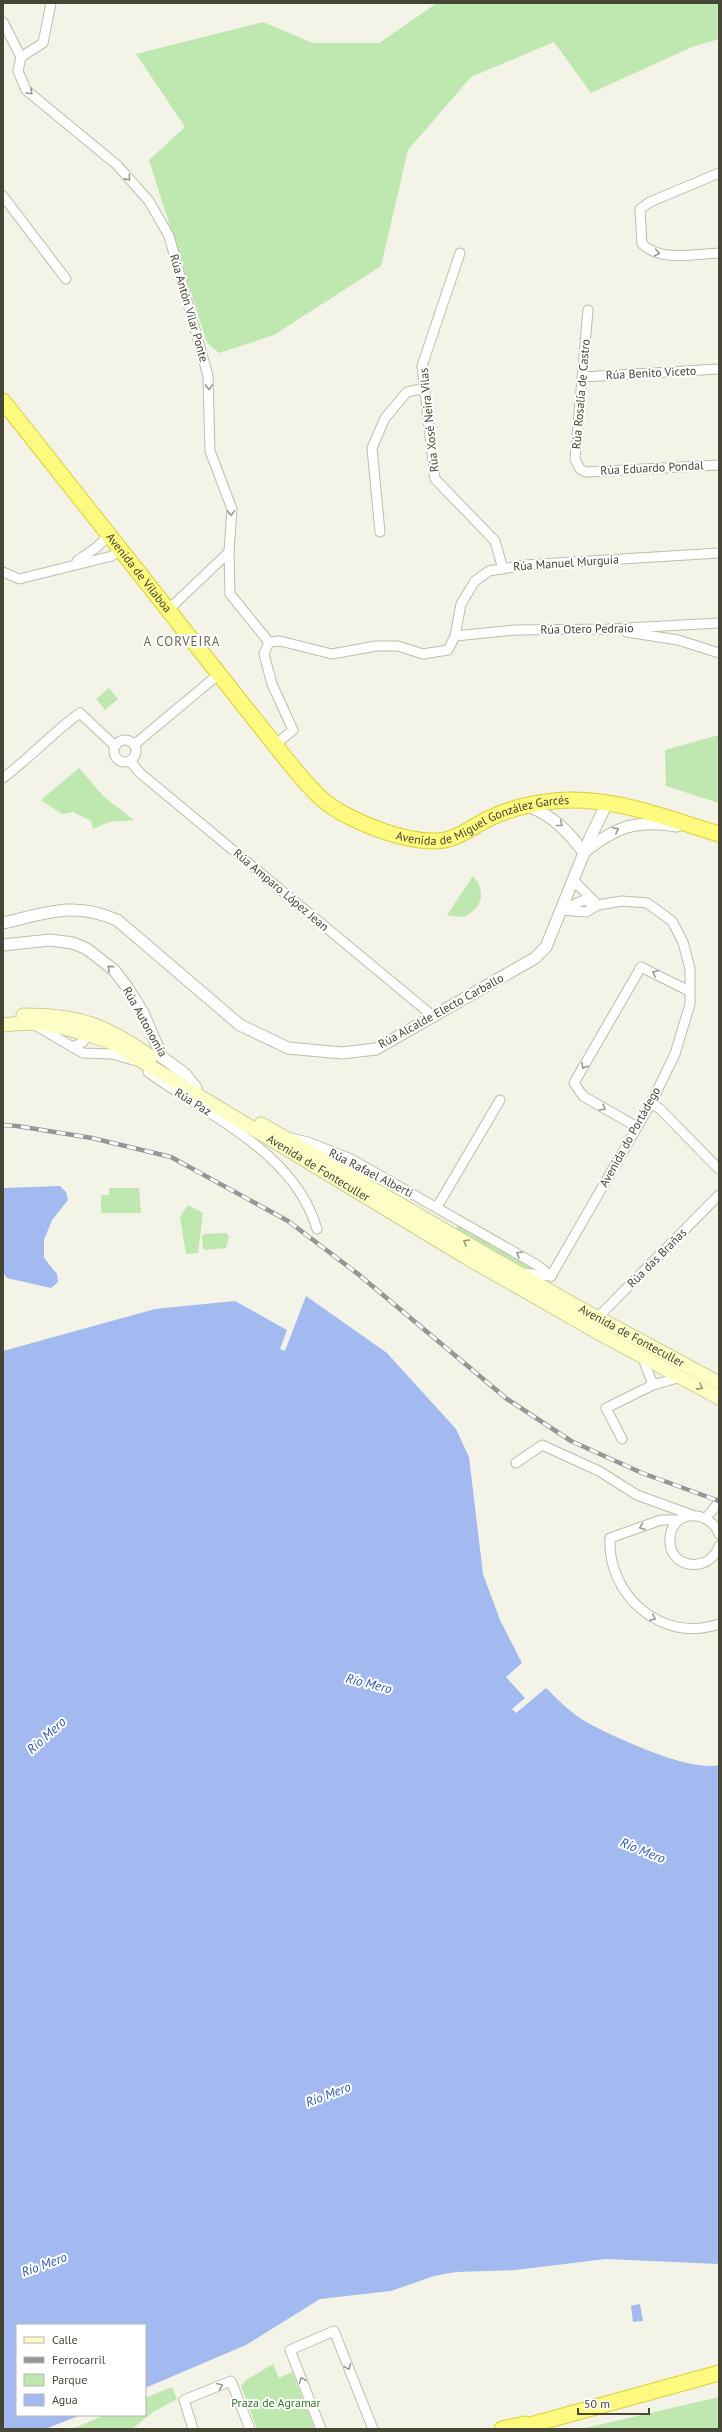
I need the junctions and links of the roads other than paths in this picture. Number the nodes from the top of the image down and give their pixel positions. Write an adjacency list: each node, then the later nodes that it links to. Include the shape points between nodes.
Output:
1 (51, 3): 3 (street, via 43,43)
2 (3, 22): 3 (street, Rúa Antón Vilar Ponte)
3 (21, 57): 20 (street, Rúa Antón Vilar Ponte, one-way to 20, via 18,71 26,90 117,165 149,201 169,236 208,376 210,451 232,509)
4 (719, 173): 7 (street, one-way to 7, via 650,202 640,210 642,244 651,252 667,256)
5 (3, 196): 8 (street)
6 (460, 253): 12 (street, Rúa Xosé Neira Vilas, via 422,366)
7 (719, 253)
8 (66, 279)
9 (588, 310): 11 (street, Rúa Rosalía de Castro)
10 (719, 369): 11 (street, Rúa Benito Viceto)
11 (583, 377): 15 (street, Rúa Rosalía de Castro, via 575,459 580,469)
12 (426, 388): 16 (street, via 408,392 385,418 372,448); 24 (street, Rúa Xosé Neira Vilas, via 435,479 495,541)
13 (3, 401): 17 (highway, Avenida de Vilaboa)
14 (719, 464): 15 (street, Rúa Eduardo Pondal)
15 (586, 472)
16 (380, 532)
17 (109, 535): 18 (street); 19 (highway, Avenida de Vilaboa)
18 (97, 547): 22 (street, via 96,553); 23 (street)
19 (121, 550): 22 (street, via 112,556); 26 (highway, Avenida de Vilaboa)
20 (229, 552): 26 (street); 30 (street, Rúa Antón Vilar Ponte, via 230,594)
21 (719, 553): 24 (street, Rúa Manuel Murguía)
22 (102, 558): 23 (street)
23 (65, 568): 25 (street, via 19,579)
24 (503, 568): 29 (street, Rúa Manuel Murguía, via 489,571 476,582 461,604)
25 (3, 572)
26 (168, 610): 32 (highway, Avenida de Vilaboa)
27 (719, 623): 28 (street, Rúa Otero Pedraio)
28 (608, 629): 29 (street, Rúa Otero Pedraio, via 515,630); 31 (street, via 678,640)
29 (455, 636): 30 (street, via 448,650 423,654 398,646 376,646 332,654 280,641)
30 (269, 642): 34 (street, via 264,654 272,684 293,730)
31 (719, 653)
32 (219, 674): 33 (street); 34 (highway, Avenida de Vilaboa)
33 (135, 744): 35 (street, via 126,740); 36 (street, via 136,756)
34 (275, 745): 39 (highway, Avenida de Miguel González Garcés, via 323,800 371,825 404,838 435,842 451,839 491,818)
35 (115, 746): 36 (street, via 117,759); 37 (street, via 80,713)
36 (130, 761): 49 (street, Rúa Amparo López Jean)
37 (3, 778)
38 (607, 803): 39 (highway, Avenida de Miguel González Garcés, via 576,799); 40 (highway, Avenida de Miguel González Garcés); 41 (street, Rúa Alcalde Electo Carballo)
39 (528, 806): 41 (street, one-way to 41, via 550,816 569,831)
40 (719, 833): 41 (street, one-way to 40, via 623,826 643,823 668,824)
41 (584, 853): 42 (street, Rúa Alcalde Electo Carballo)
42 (573, 880): 43 (street); 44 (street, Rúa Alcalde Electo Carballo)
43 (598, 905): 44 (street, Avenida do Portádego, via 584,900); 47 (street, Avenida do Portádego, via 622,901 648,903 672,921 683,942 690,969)
44 (562, 910): 49 (street, Rúa Alcalde Electo Carballo, via 546,946 535,958)
45 (3, 923): 49 (street, Rúa Alcalde Electo Carballo, via 64,910 83,909 117,920 240,1025 288,1048 342,1053 376,1048)
46 (3, 945): 56 (street, Rúa Autonomía, one-way to 46, via 185,1074 162,1057 143,1013 114,970 87,949 73,943 50,940)
47 (689, 990): 58 (street, Avenida do Portádego, via 690,1004 675,1054); 59 (street, one-way to 59, via 641,967 574,1083 583,1096)
48 (3, 1017): 50 (main road, Avenida de Fonteculler)
49 (434, 1017)
50 (35, 1019): 51 (main road, Avenida de Fonteculler); 52 (main road, Avenida de Fonteculler); 54 (main road, Avenida de Fonteculler, via 82,1020 107,1029); 55 (street, Rúa Paz)
51 (3, 1025)
52 (74, 1028): 53 (main road, Avenida de Fonteculler); 54 (street, via 79,1024); 55 (street, via 69,1035)
53 (87, 1034): 55 (street, via 83,1042); 66 (main road, Avenida de Fonteculler, via 110,1042 152,1066)
54 (131, 1043): 56 (main road, Avenida de Fonteculler)
55 (72, 1048): 67 (street, Rúa Paz, via 83,1053 112,1054 132,1060 258,1147 287,1174 312,1212)
56 (196, 1088): 60 (main road, Avenida de Fonteculler)
57 (500, 1100): 65 (street)
58 (651, 1103): 59 (street, Avenida do Portádego); 62 (street)
59 (637, 1127): 70 (street, Avenida do Portádego)
60 (281, 1136): 61 (street, Rúa Rafael Alberti, via 308,1142); 63 (main road, Avenida de Fonteculler)
61 (351, 1159): 63 (street, Avenida de Fonteculler); 65 (street, Rúa Rafael Alberti)
62 (719, 1169)
63 (341, 1170): 66 (main road, via 350,1180); 69 (main road, Avenida de Fonteculler, one-way to 63)
64 (719, 1195): 72 (street, Rúa das Brañas)
65 (437, 1207): 70 (street, Rúa Rafael Alberti, one-way to 65, via 537,1264)
66 (410, 1224): 68 (main road, Avenida de Fonteculler)
67 (317, 1229)
68 (467, 1258): 71 (street, via 481,1259); 73 (main road, Avenida de Fonteculler)
69 (515, 1271): 70 (street); 71 (main road, Avenida de Fonteculler)
70 (551, 1276): 71 (street, Avenida do Portádego, via 544,1280)
71 (546, 1289): 72 (street, Avenida de Fonteculler); 72 (main road, Avenida de Fonteculler)
72 (596, 1319): 73 (street, Avenida de Fonteculler); 75 (main road, Avenida de Fonteculler)
73 (624, 1346): 74 (main road, Avenida de Fonteculler)
74 (642, 1356): 76 (main road, Avenida de Fonteculler); 79 (street)
75 (679, 1361): 77 (street); 78 (main road, Avenida de Fonteculler)
76 (681, 1377): 79 (street); 80 (main road, Avenida de Fonteculler, one-way to 80)
77 (719, 1377)
78 (719, 1383)
79 (653, 1385): 81 (street, via 606,1408)
80 (719, 1398)
81 (622, 1439)
82 (516, 1463): 84 (street, via 542,1445 599,1471 637,1495)
83 (719, 1502): 86 (street, via 713,1510)
84 (692, 1515): 85 (street); 86 (street)
85 (679, 1520): 88 (street, via 671,1532 670,1543 673,1553 683,1563 706,1563 713,1558); 89 (street, one-way to 89, via 661,1520 610,1538 609,1553 614,1575 633,1603 649,1617 671,1625 694,1628)
86 (712, 1521): 87 (street)
87 (719, 1534)
88 (719, 1546)
89 (719, 1624)
90 (719, 2373): 92 (highway)
91 (719, 2384): 92 (highway)
92 (549, 2424): 97 (highway); 98 (highway)
93 (193, 2429): 94 (street, one-way to 94, via 184,2400 231,2381)
94 (250, 2429)
95 (321, 2429): 96 (street, one-way to 96, via 290,2350 334,2331)
96 (373, 2429)
97 (502, 2429)
98 (516, 2429)

